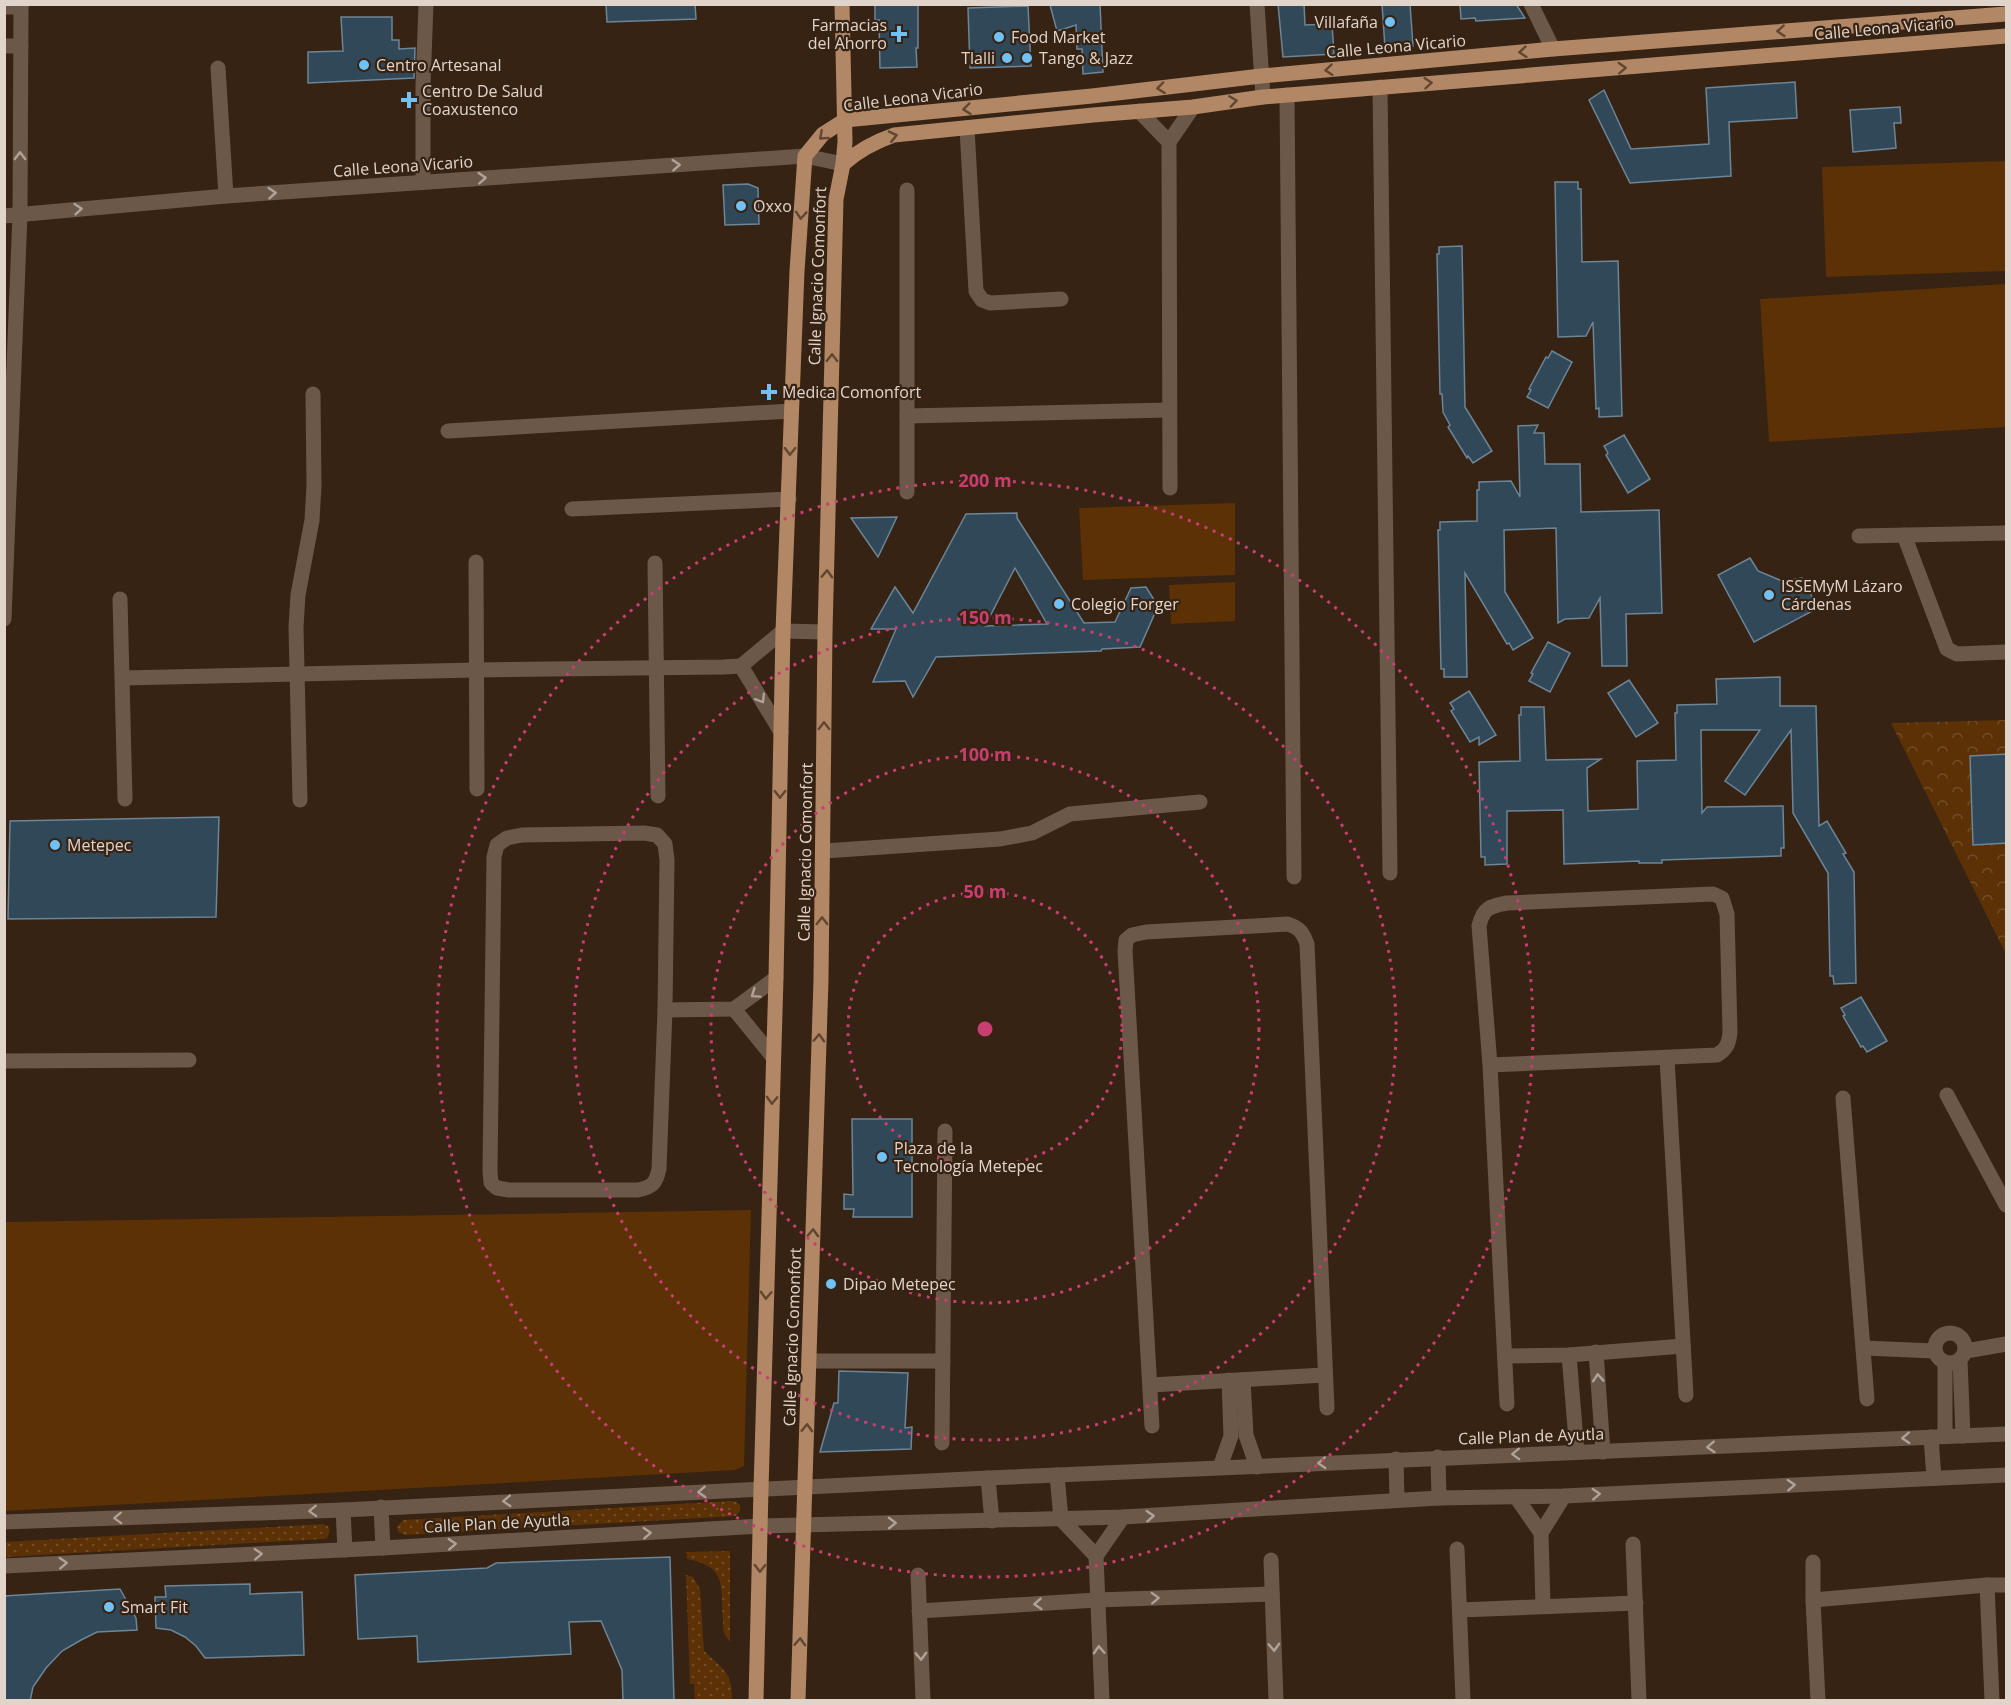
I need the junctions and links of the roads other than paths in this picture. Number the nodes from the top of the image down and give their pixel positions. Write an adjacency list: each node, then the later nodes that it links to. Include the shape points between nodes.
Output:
1 (426, 4): 28 (street)
2 (842, 4): 23 (main road, Calle Ignacio Comonfort)
3 (1257, 4): 15 (street)
4 (1531, 4): 12 (street)
5 (21, 6): 6 (street); 11 (street)
6 (4, 7)
7 (2007, 14): 8 (main road, Calle Leona Vicario, one-way to 8)
8 (1742, 33): 12 (main road, Calle Leona Vicario); 13 (main road)
9 (2007, 36): 13 (main road, Calle Leona Vicario)
10 (4, 46): 11 (street)
11 (21, 46): 31 (street, one-way to 11)
12 (1553, 49): 15 (main road, Calle Leona Vicario, one-way to 15)
13 (1743, 58): 16 (main road, Calle Leona Vicario, one-way to 13)
14 (218, 68): 30 (street)
15 (1261, 76): 18 (main road, Calle Leona Vicario, one-way to 18); 19 (street)
16 (1380, 87): 17 (main road, Calle Leona Vicario); 65 (street)
17 (1287, 95): 19 (main road, Calle Leona Vicario); 66 (street)
18 (1092, 96): 22 (main road); 23 (main road, Calle Leona Vicario, one-way to 23)
19 (1263, 97): 20 (main road, Calle Leona Vicario, one-way to 19)
20 (1193, 107): 21 (main road, Calle Leona Vicario); 25 (street)
21 (1139, 111): 22 (main road, Calle Leona Vicario); 25 (street)
22 (1093, 115): 24 (main road, Calle Leona Vicario)
23 (845, 120): 26 (main road, Calle Leona Vicario, one-way to 26, via 823,134); 27 (main road, Calle Ignacio Comonfort)
24 (967, 128): 27 (main road, Calle Leona Vicario, one-way to 24, via 872,142 894,135); 32 (street, via 976,291 981,300 990,303)
25 (1169, 142): 34 (street)
26 (805, 156): 27 (street, Calle Leona Vicario); 28 (street, Calle Leona Vicario, one-way to 26); 35 (main road, Calle Ignacio Comonfort, one-way to 35)
27 (843, 164): 51 (main road, Calle Ignacio Comonfort, one-way to 27, via 836,199)
28 (423, 183): 30 (street, Calle Leona Vicario, one-way to 28)
29 (907, 190): 36 (street)
30 (226, 196): 31 (street, Calle Leona Vicario, one-way to 30)
31 (12, 215): 47 (street)
32 (1060, 299)
33 (313, 394): 56 (street, via 312,520 298,595)
34 (1169, 410): 36 (street); 38 (street)
35 (791, 411): 37 (street); 40 (main road, Calle Ignacio Comonfort, one-way to 40)
36 (907, 416): 39 (street)
37 (448, 430)
38 (1170, 488)
39 (906, 492)
40 (789, 499): 41 (street); 50 (main road, Calle Ignacio Comonfort)
41 (572, 509)
42 (2007, 533): 43 (street)
43 (1904, 535): 44 (street); 52 (street, via 1947,649 1957,654)
44 (1859, 536)
45 (476, 562): 55 (street)
46 (655, 563): 54 (street)
47 (5, 564): 49 (street)
48 (120, 599): 57 (street)
49 (4, 619)
50 (783, 631): 51 (street); 53 (street); 58 (main road, Calle Ignacio Comonfort)
51 (825, 632): 64 (main road, Calle Ignacio Comonfort, one-way to 51)
52 (2007, 652)
53 (741, 666): 54 (street); 58 (street, one-way to 58)
54 (657, 667): 55 (street); 60 (street)
55 (476, 670): 56 (street); 59 (street)
56 (295, 674): 57 (street); 62 (street)
57 (123, 678): 61 (street)
58 (781, 732): 67 (main road, Calle Ignacio Comonfort, one-way to 67)
59 (477, 789)
60 (658, 796)
61 (126, 799)
62 (300, 800)
63 (1200, 802): 64 (street, via 1071,814 1032,833 1000,839)
64 (824, 852): 87 (main road, Calle Ignacio Comonfort, one-way to 64)
65 (1390, 873)
66 (1294, 877)
67 (776, 978): 68 (street, one-way to 68); 70 (main road, Calle Ignacio Comonfort)
68 (734, 1009): 69 (street); 70 (street)
69 (665, 1010): 69 (street, via 659,1169 651,1188 509,1190 491,1183 497,845 522,835 657,835 665,844 667,860)
70 (773, 1057): 112 (main road, Calle Ignacio Comonfort, one-way to 112)
71 (1667, 1058): 74 (street); 74 (street, via 1717,1056 1728,1043 1727,914 1722,898 1713,894 1491,906 1482,914 1479,926); 80 (street)
72 (189, 1060): 73 (street)
73 (4, 1061)
74 (1490, 1065): 84 (street)
75 (1947, 1095): 78 (street)
76 (1843, 1098): 81 (street)
77 (945, 1131): 86 (street)
78 (2007, 1205)
79 (2007, 1344): 85 (street)
80 (1683, 1346): 82 (street); 91 (street)
81 (1864, 1348): 85 (street); 92 (street)
82 (1596, 1352): 83 (street); 102 (street, one-way to 82)
83 (1569, 1355): 84 (street); 101 (street)
84 (1506, 1356): 93 (street)
85 (1951, 1356): 98 (street); 99 (street)
86 (943, 1360): 87 (street); 100 (street)
87 (809, 1361): 111 (main road, Calle Ignacio Comonfort, one-way to 87)
88 (1324, 1375): 89 (street); 90 (street, via 1304,934 1288,924 1146,932 1126,940 1126,963); 94 (street)
89 (1236, 1380): 90 (street); 97 (street)
90 (1150, 1385): 95 (street)
91 (1686, 1395)
92 (1867, 1399)
93 (1507, 1404)
94 (1327, 1408)
95 (1152, 1426)
96 (2007, 1434): 99 (street, Calle Plan de Ayutla)
97 (1238, 1435): 105 (street); 106 (street)
98 (1938, 1436): 99 (street, Calle Plan de Ayutla); 102 (street, Calle Plan de Ayutla, one-way to 102); 110 (street)
99 (1963, 1436)
100 (942, 1443)
101 (1577, 1452): 102 (street, Calle Plan de Ayutla); 103 (street, Calle Plan de Ayutla, one-way to 103)
102 (1602, 1452)
103 (1438, 1457): 104 (street, Calle Plan de Ayutla); 115 (street, Calle Plan de Ayutla)
104 (1396, 1459): 106 (street, Calle Plan de Ayutla, one-way to 106); 116 (street)
105 (1220, 1467): 106 (street, Calle Plan de Ayutla); 107 (street, Calle Plan de Ayutla)
106 (1257, 1467)
107 (1057, 1475): 109 (street, Calle Plan de Ayutla); 120 (street)
108 (2007, 1475): 110 (street, Calle Plan de Ayutla)
109 (988, 1478): 111 (street, Calle Plan de Ayutla); 121 (street)
110 (1934, 1478): 113 (street, Calle Plan de Ayutla, one-way to 110)
111 (804, 1486): 112 (street, Calle Plan de Ayutla); 123 (main road, Calle Ignacio Comonfort)
112 (761, 1489): 117 (street, Calle Plan de Ayutla, one-way to 117); 124 (main road, Calle Ignacio Comonfort)
113 (1564, 1496): 114 (street, Calle Plan de Ayutla); 125 (street)
114 (1516, 1497): 115 (street, Calle Plan de Ayutla); 125 (street)
115 (1439, 1498): 116 (street, Calle Plan de Ayutla)
116 (1396, 1500): 119 (street, Calle Plan de Ayutla, one-way to 116)
117 (381, 1507): 118 (street, Calle Plan de Ayutla); 127 (street)
118 (343, 1510): 122 (street, Calle Plan de Ayutla, one-way to 122); 129 (street)
119 (1123, 1517): 120 (street, Calle Plan de Ayutla); 130 (street)
120 (1061, 1519): 121 (street, Calle Plan de Ayutla); 130 (street)
121 (992, 1521): 123 (street, Calle Plan de Ayutla, one-way to 121)
122 (4, 1522)
123 (804, 1525): 124 (street, Calle Plan de Ayutla); 145 (main road, Calle Ignacio Comonfort, one-way to 123)
124 (761, 1526): 127 (street, Calle Plan de Ayutla, one-way to 124); 144 (main road, Calle Ignacio Comonfort, one-way to 144)
125 (1541, 1533): 141 (street)
126 (1633, 1544): 140 (street)
127 (383, 1548): 129 (street, Calle Plan de Ayutla)
128 (1457, 1549): 142 (street)
129 (345, 1550): 133 (street, Calle Plan de Ayutla, one-way to 129)
130 (1096, 1556): 138 (street)
131 (1271, 1560): 137 (street)
132 (1813, 1562): 139 (street)
133 (4, 1566)
134 (918, 1575): 143 (street)
135 (1987, 1585): 136 (street); 139 (street); 152 (street)
136 (2007, 1585)
137 (1272, 1594): 138 (street, one-way to 137); 148 (street, one-way to 148)
138 (1097, 1600): 143 (street, one-way to 143); 147 (street, one-way to 138)
139 (1813, 1600): 151 (street)
140 (1636, 1603): 141 (street); 150 (street)
141 (1543, 1606): 142 (street)
142 (1460, 1610): 149 (street)
143 (919, 1611): 146 (street, one-way to 146)
144 (756, 1701)
145 (798, 1701)
146 (923, 1701)
147 (1102, 1701)
148 (1276, 1701)
149 (1463, 1701)
150 (1639, 1701)
151 (1818, 1701)
152 (1992, 1701)

